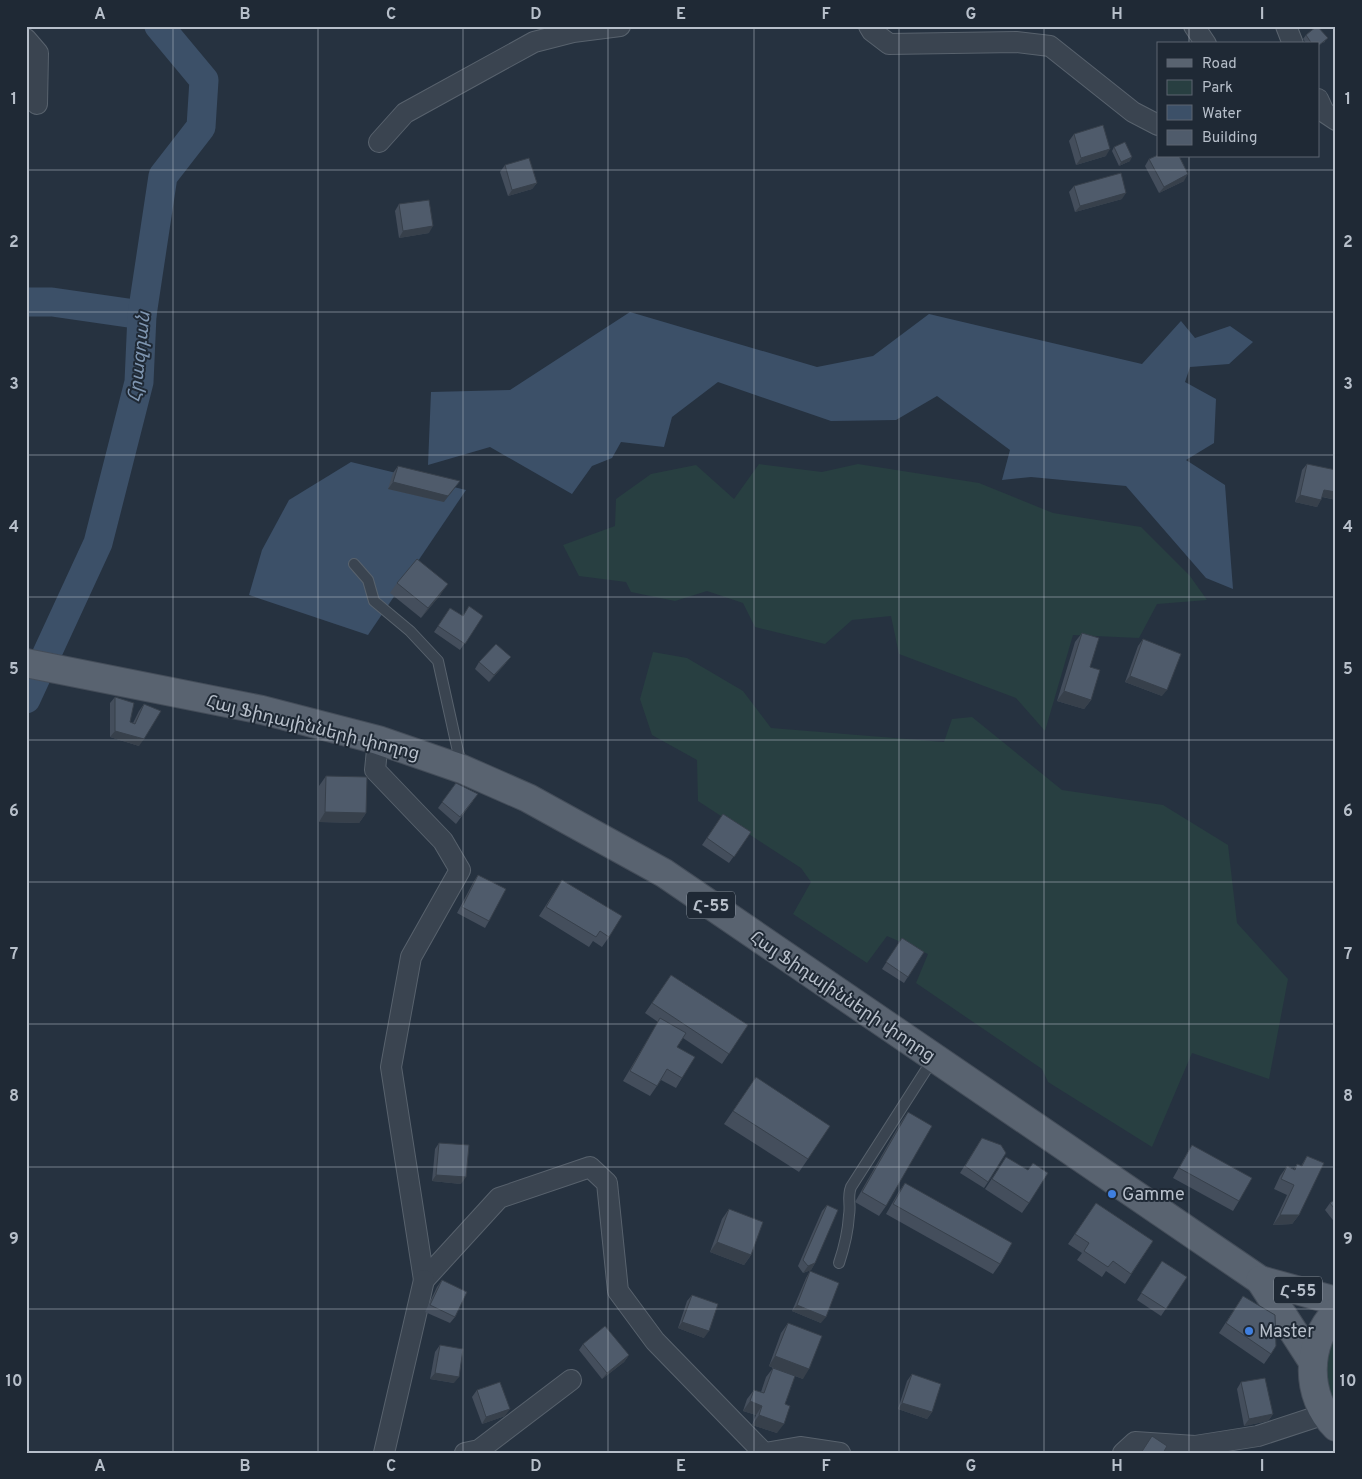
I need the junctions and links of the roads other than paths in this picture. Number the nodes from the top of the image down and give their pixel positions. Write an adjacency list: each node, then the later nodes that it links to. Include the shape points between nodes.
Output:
1 (620, 26): 10 (street, via 572,32 534,42 405,113)
2 (869, 26): 9 (street, via 888,44 1016,42 1050,46 1133,112)
3 (1194, 26): 6 (street)
4 (1286, 26): 7 (street)
5 (26, 39): 8 (street, via 38,52)
6 (1205, 42)
7 (1292, 42)
8 (37, 104)
9 (1157, 124)
10 (379, 142)
11 (354, 564): 14 (lane, via 368,580 374,601 410,631 438,661)
12 (26, 663): 13 (main road, Հայ Ֆիդայինների փողոց / Հ-55, via 262,710)
13 (378, 740): 14 (main road, Հայ Ֆիդայինների փողոց / Հ-55); 17 (street, via 375,770 443,841 460,870 411,956 391,1067)
14 (462, 768): 15 (main road, Հայ Ֆիդայինների փողոց / Հ-55, via 528,798 664,873)
15 (933, 1058): 16 (lane, via 851,1187 845,1246); 18 (main road, Հայ Ֆիդայինների փողոց / Հ-55)
16 (839, 1264)
17 (424, 1280): 24 (street); 26 (street, via 499,1198 590,1167 608,1183 618,1292 655,1341)
18 (1260, 1280): 19 (main road, Հայ Ֆիդայինների փողոց / Հ-55); 21 (main road, Հայ Ֆիդայինների փողոց / Հ-55)
19 (1336, 1301)
20 (1336, 1312): 21 (main road, Հ-55, via 1318,1340)
21 (1313, 1362): 23 (main road, Հ-55, via 1317,1398)
22 (572, 1380): 25 (street, via 479,1450)
23 (1331, 1421): 28 (street, via 1196,1446 1135,1442)
24 (384, 1453)
25 (465, 1453)
26 (765, 1453): 27 (street, via 800,1447)
27 (840, 1453)
28 (1123, 1453)

